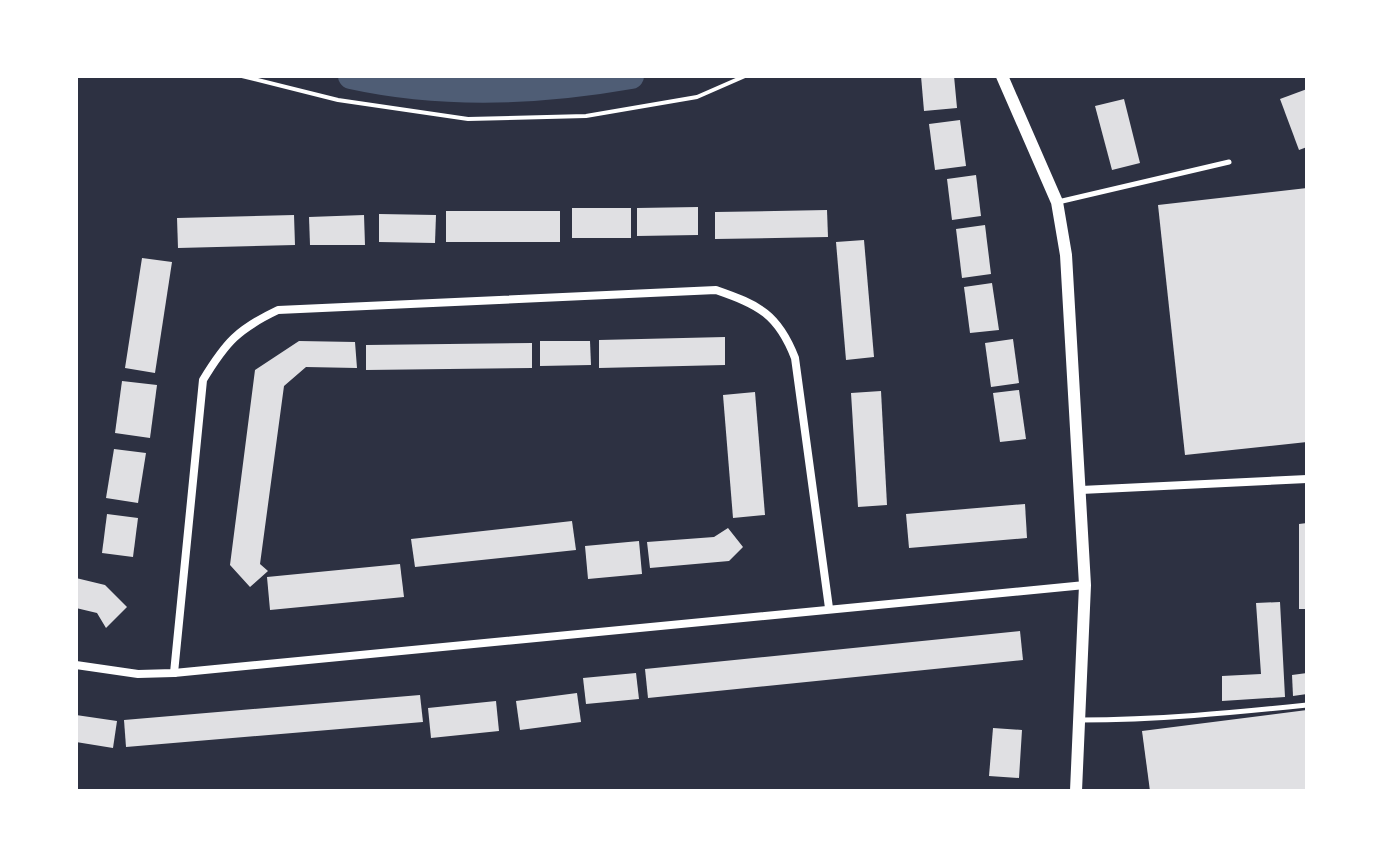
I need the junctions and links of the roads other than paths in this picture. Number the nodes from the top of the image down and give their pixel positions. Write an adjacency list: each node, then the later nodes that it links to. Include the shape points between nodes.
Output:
1 (1002, 76): 3 (street)
2 (1229, 162): 3 (lane)
3 (1057, 202): 5 (street, via 1066,255)
4 (1307, 479): 5 (street)
5 (1081, 490): 6 (street)
6 (1085, 585): 7 (street); 11 (street)
7 (829, 608): 9 (street); 9 (street, via 795,358 785,334 747,301 716,290 278,310 249,324 222,348 203,380)
8 (76, 665): 9 (street)
9 (174, 673)
10 (1307, 705): 11 (lane, via 1203,716)
11 (1079, 720): 12 (street)
12 (1076, 791)

